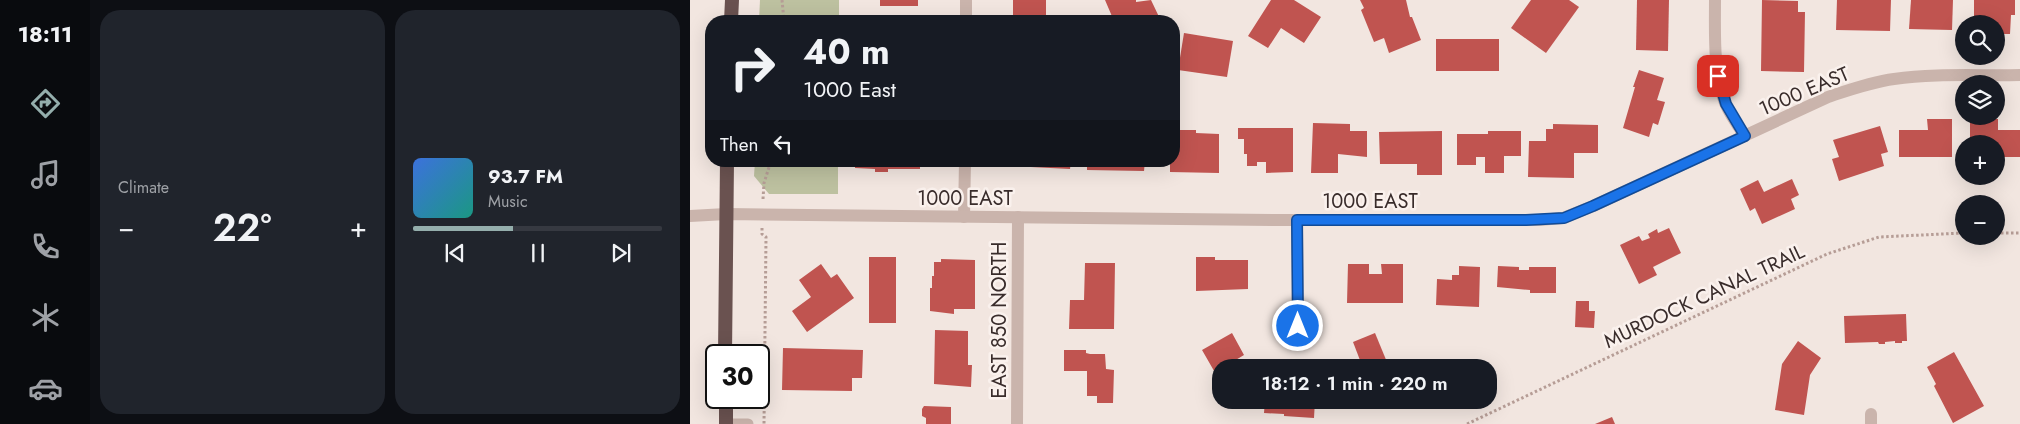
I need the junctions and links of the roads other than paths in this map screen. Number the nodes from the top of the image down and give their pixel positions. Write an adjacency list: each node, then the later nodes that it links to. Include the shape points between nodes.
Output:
1 (732, 0): 4 (highway)
2 (966, 0): 5 (street)
3 (1715, 0): 7 (street, via 1718,76 1726,104)
4 (731, 15)
5 (966, 15)
6 (2020, 76): 7 (street, 1000 EAST, via 1893,79 1828,98)
7 (1745, 136): 14 (street, 1000 EAST, via 1564,218)
8 (727, 167): 10 (highway)
9 (965, 167): 12 (street)
10 (726, 214): 11 (street, 1000 EAST); 12 (street, 1000 EAST); 16 (highway)
11 (690, 216)
12 (964, 217): 13 (street, 1000 EAST)
13 (1018, 217): 14 (street, 1000 EAST); 20 (street, EAST 850 NORTH)
14 (1297, 220): 15 (street)
15 (1298, 326)
16 (726, 344)
17 (726, 409): 18 (highway)
18 (726, 424): 19 (lane)
19 (748, 424)
20 (1017, 424)

